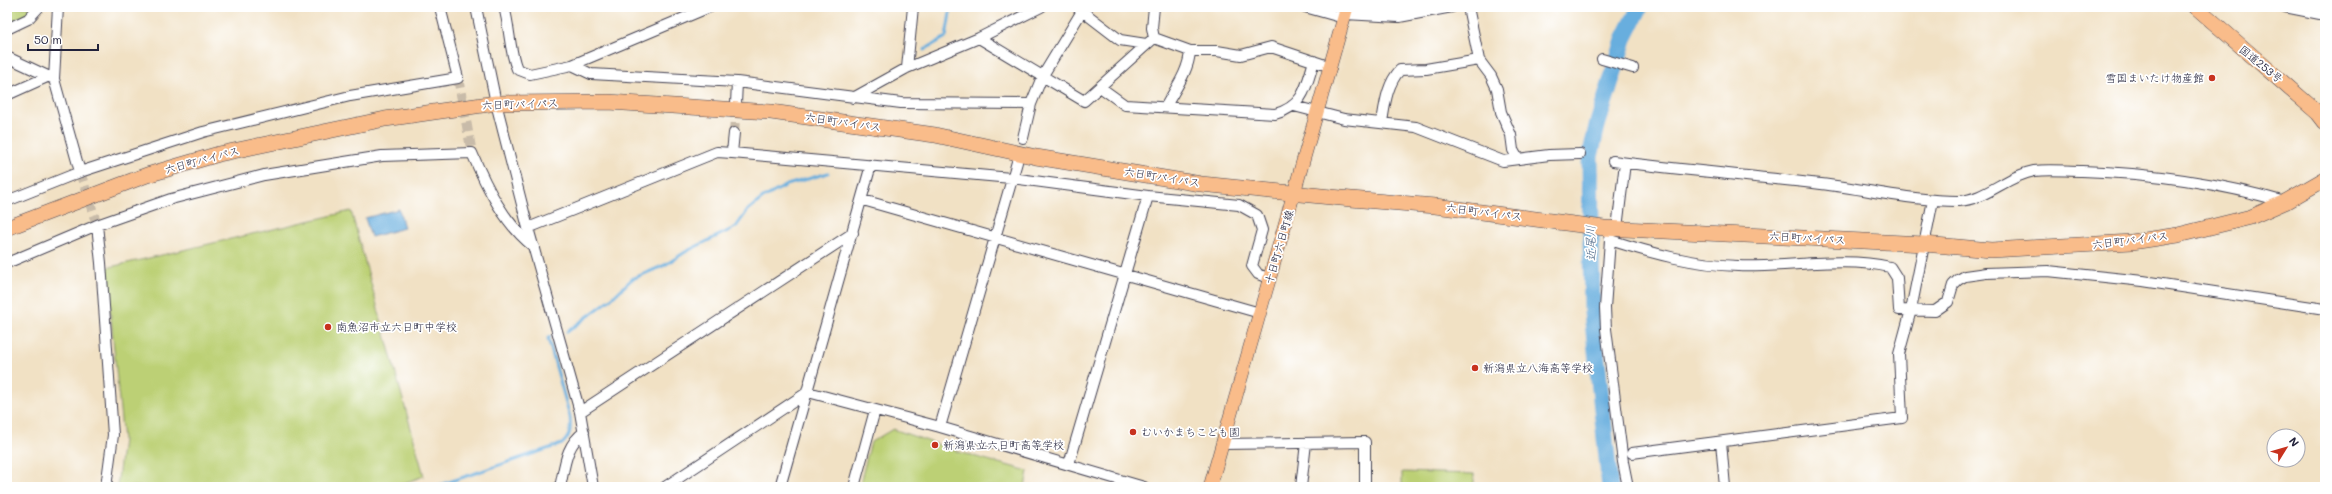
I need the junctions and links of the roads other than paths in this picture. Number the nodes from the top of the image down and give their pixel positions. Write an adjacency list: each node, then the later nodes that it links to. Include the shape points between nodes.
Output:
1 (39, 7): 18 (street, via 28,19)
2 (58, 7): 31 (street)
3 (440, 7): 53 (street, via 458,78 350,96 204,132)
4 (476, 7): 36 (street)
5 (504, 7): 26 (street, via 509,24 512,58 517,69 530,74)
6 (710, 7): 26 (street)
7 (913, 7): 28 (street)
8 (1040, 7): 19 (street)
9 (1154, 7): 20 (street)
10 (1305, 7): 16 (street)
11 (1452, 7): 16 (street, via 1399,17)
12 (1468, 7): 24 (street)
13 (2196, 7): 43 (highway, 国道253号, via 2300,97)
14 (2285, 7): 17 (street)
15 (1080, 9): 20 (street, via 1120,40); 30 (street)
16 (1345, 13): 27 (main road, 十日町六日町線)
17 (2325, 15)
18 (7, 29)
19 (979, 38): 28 (street); 30 (street)
20 (1150, 41): 21 (street); 33 (street)
21 (1190, 51): 25 (street, via 1217,51 1241,55 1271,47); 39 (street, via 1190,59 1183,77)
22 (7, 57): 31 (street)
23 (1602, 59): 29 (street)
24 (1479, 60): 42 (street, via 1426,69 1400,70 1395,75 1386,97); 48 (street, via 1497,89 1501,112)
25 (1314, 61): 27 (street); 40 (street, via 1304,94)
26 (572, 65): 32 (street, via 591,74)
27 (1331, 67): 41 (main road, 十日町六日町線)
28 (907, 68): 35 (street)
29 (1633, 68)
30 (1042, 77): 33 (street, via 1084,101); 38 (street)
31 (51, 78): 34 (street); 53 (street)
32 (737, 82): 35 (street); 37 (street)
33 (1100, 87): 39 (street, via 1125,105)
34 (7, 95)
35 (853, 98): 38 (street, via 901,103)
36 (496, 103): 56 (highway, 六日町バイパス, via 608,102 772,112 935,135 1036,157 1201,184); 63 (highway, 六日町バイパス, via 385,119 219,154 140,178); 64 (street)
37 (736, 104)
38 (1031, 104): 45 (street)
39 (1166, 106): 40 (street, via 1275,114)
40 (1294, 106): 41 (street)
41 (1318, 113): 42 (street, via 1344,119); 56 (main road, 十日町六日町線)
42 (1382, 122): 48 (street, via 1416,127 1503,161)
43 (2325, 122)
44 (734, 133): 46 (street)
45 (1023, 138)
46 (732, 153): 52 (street); 64 (street, via 717,152)
47 (1580, 154): 48 (street)
48 (1518, 159)
49 (1613, 161): 51 (street)
50 (1016, 162): 54 (street)
51 (1625, 163): 59 (street, via 1822,184); 65 (street)
52 (871, 165): 54 (street); 58 (street)
53 (80, 172): 60 (street)
54 (1011, 178): 57 (street); 67 (street)
55 (2325, 179): 61 (highway, 六日町バイパス)
56 (1294, 194): 65 (highway, 六日町バイパス, via 1450,207); 72 (main road, 十日町六日町線)
57 (1148, 196): 71 (street); 72 (street, via 1239,205 1257,215 1262,230 1252,266 1258,274)
58 (863, 200): 66 (street); 67 (street)
59 (1933, 200): 61 (street, via 1961,201 1974,198 2017,176 2042,170 2150,176 2230,187); 68 (street)
60 (7, 201)
61 (2285, 202): 68 (highway, 六日町バイパス, via 2235,222 2132,242 1991,250)
62 (97, 225): 69 (street, via 171,199 264,175 382,156 472,153 480,173 498,203 521,237); 70 (street); 86 (street, via 113,435)
63 (7, 228)
64 (528, 228): 69 (street)
65 (1610, 231): 68 (highway, 六日町バイパス); 74 (street, via 1677,258 1710,264 1739,266 1820,263 1890,267 1897,278 1899,310); 96 (street, via 1605,308)
66 (853, 233): 76 (street); 78 (street)
67 (994, 238): 71 (street); 79 (street)
68 (1924, 244): 74 (street)
69 (534, 247): 78 (street)
70 (7, 263)
71 (1125, 274): 75 (street); 85 (street)
72 (1270, 278): 75 (main road, 十日町六日町線)
73 (2325, 309): 74 (street, via 2143,281 2048,271 1965,276 1953,285 1948,302 1942,307 1935,311)
74 (1911, 310): 81 (street, via 1899,354 1902,418)
75 (1260, 313): 83 (main road, 十日町六日町線)
76 (808, 392): 77 (street); 89 (street); 90 (street)
77 (876, 410): 79 (street); 91 (street)
78 (580, 412): 80 (street)
79 (940, 427): 85 (street)
80 (584, 432): 87 (street, via 568,449); 88 (street)
81 (1721, 442): 84 (street); 97 (street)
82 (1306, 443): 83 (street); 94 (street); 95 (street, via 1365,442)
83 (1222, 444): 93 (main road, 十日町六日町線)
84 (1632, 453)
85 (1069, 464): 92 (street)
86 (106, 487)
87 (560, 487)
88 (593, 487)
89 (665, 487)
90 (780, 487)
91 (854, 487)
92 (1144, 487)
93 (1210, 487)
94 (1301, 487)
95 (1365, 487)
96 (1628, 487)
97 (1725, 487)

